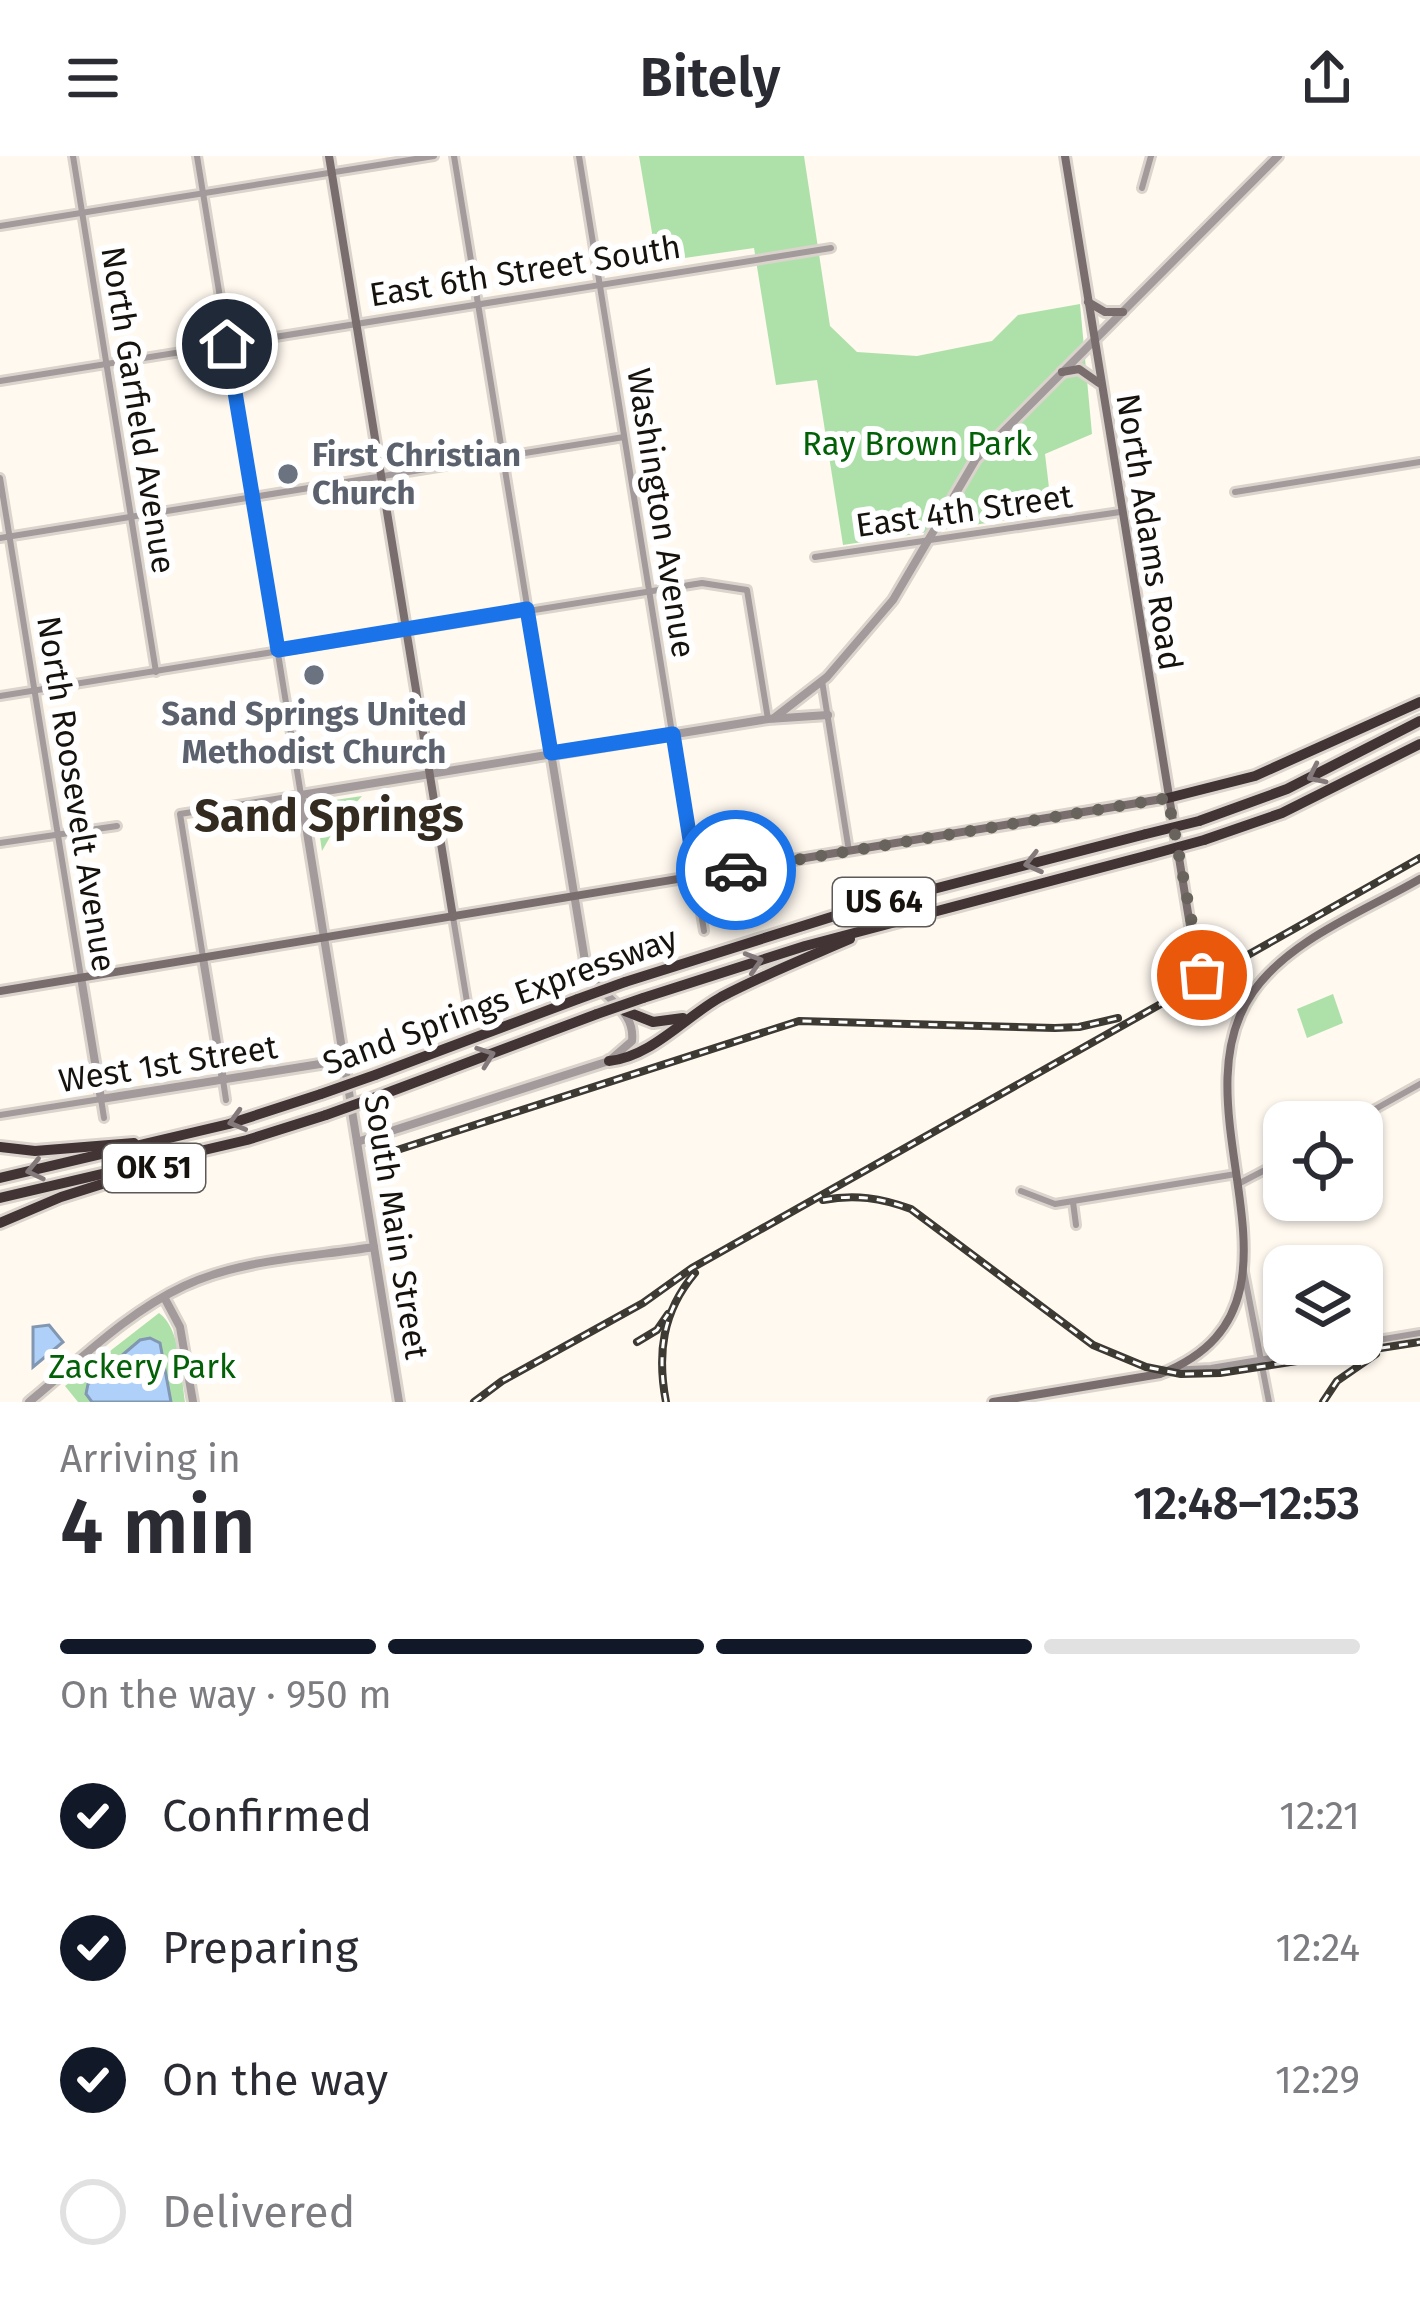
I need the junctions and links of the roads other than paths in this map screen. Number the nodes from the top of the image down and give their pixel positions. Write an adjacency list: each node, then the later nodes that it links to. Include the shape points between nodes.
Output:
1 (73, 156): 13 (street, North Garfield Avenue)
2 (197, 156): 12 (street)
3 (328, 156): 10 (main road)
4 (434, 156): 10 (street)
5 (454, 156): 18 (street)
6 (579, 156): 16 (street, Washington Avenue)
7 (1065, 156): 17 (main road, North Adams Road)
8 (1151, 156): 11 (street)
9 (1278, 156): 19 (street)
10 (332, 173): 12 (street); 20 (main road)
11 (1142, 188)
12 (203, 193): 13 (street); 22 (street)
13 (82, 212): 14 (street); 23 (street, North Garfield Avenue)
14 (0, 226)
15 (831, 248): 16 (street, East 6th Street South)
16 (600, 283): 18 (street, East 6th Street South); 27 (street, Washington Avenue)
17 (1087, 301): 19 (main road); 21 (main road, North Adams Road)
18 (478, 304): 20 (street, East 6th Street South); 28 (street)
19 (1123, 312): 21 (street)
20 (356, 323): 22 (street, East 6th Street South); 30 (main road)
21 (1094, 340): 24 (street); 26 (main road, North Adams Road)
22 (227, 344): 23 (street, East 6th Street South); 33 (street)
23 (105, 364): 25 (street, East 6th Street South); 35 (street, North Garfield Avenue)
24 (1063, 372): 26 (main road, via 1083,370); 37 (street, via 976,459)
25 (0, 381)
26 (1100, 384): 34 (main road, North Adams Road)
27 (625, 436): 28 (street); 39 (street, Washington Avenue)
28 (503, 456): 30 (street); 40 (street)
29 (1420, 462): 32 (street)
30 (381, 475): 33 (street); 41 (main road)
31 (0, 478): 36 (street, North Roosevelt Avenue)
32 (1235, 492)
33 (253, 498): 35 (street); 42 (street)
34 (1120, 512): 37 (street, East 4th Street); 56 (main road, North Adams Road)
35 (131, 518): 36 (street); 43 (street, North Garfield Avenue)
36 (5, 538): 45 (street, North Roosevelt Avenue)
37 (927, 542): 38 (street, East 4th Street); 44 (street, via 893,600)
38 (814, 557)
39 (650, 590): 40 (street); 49 (street, via 702,583 747,590); 51 (street, Washington Avenue)
40 (527, 609): 41 (street); 53 (street)
41 (406, 629): 42 (street); 54 (main road)
42 (278, 650): 43 (street); 55 (street)
43 (155, 672): 45 (street)
44 (822, 681): 48 (street); 49 (street)
45 (35, 691): 46 (street); 58 (street, North Roosevelt Avenue)
46 (0, 695)
47 (1420, 702): 56 (highway, via 1255,776)
48 (828, 715): 49 (street); 60 (street)
49 (770, 719): 51 (street)
50 (1420, 721): 86 (highway, Sand Springs Expressway / US 64, one-way to 86, bridge, via 1287,789 1198,821 839,914 320,1094)
51 (673, 734): 53 (street); 61 (street, Washington Avenue)
52 (1420, 744): 65 (highway, Sand Springs Expressway / US 64, bridge, via 1282,814)
53 (551, 753): 54 (street); 63 (street)
54 (430, 774): 55 (street); 64 (main road)
55 (301, 795): 67 (street, South Main Street); 68 (street, via 180,814)
56 (1168, 798): 60 (main road); 72 (main road, North Adams Road, via 1202,975)
57 (117, 826): 58 (street)
58 (58, 834): 59 (street); 69 (street, North Roosevelt Avenue)
59 (0, 843)
60 (849, 851): 61 (main road)
61 (696, 877): 63 (main road); 66 (street, Washington Avenue)
62 (1420, 879): 72 (main road, via 1294,952)
63 (574, 897): 64 (main road); 73 (street, via 586,967)
64 (453, 917): 67 (main road); 71 (street)
65 (891, 922): 74 (highway); 84 (highway, Sand Springs Expressway / US 64, one-way to 65, bridge, via 643,998)
66 (704, 931)
67 (325, 938): 68 (main road); 75 (street, South Main Street)
68 (203, 958): 69 (main road); 77 (street)
69 (81, 977): 70 (main road); 79 (street, North Roosevelt Avenue)
70 (0, 991)
71 (467, 1002)
72 (1243, 1010): 90 (main road, via 1225,1070)
73 (625, 1011): 74 (highway, via 653,1022); 76 (street, via 632,1041)
74 (692, 1015): 76 (highway, via 627,1060)
75 (344, 1060): 77 (street, West 1st Street); 85 (street, South Main Street)
76 (609, 1061): 85 (street)
77 (223, 1079): 79 (street, West 1st Street); 80 (street)
78 (1420, 1084): 81 (street)
79 (101, 1099): 82 (street, West 1st Street); 83 (street, North Roosevelt Avenue)
80 (226, 1100)
81 (1383, 1105)
82 (0, 1115)
83 (104, 1118)
84 (247, 1140): 92 (highway, Sand Springs Expressway / US 64); 94 (highway, OK 51)
85 (357, 1142): 96 (street, South Main Street)
86 (152, 1143): 87 (highway, OK 51); 89 (highway, Sand Springs Expressway / US 64, one-way to 89)
87 (0, 1147)
88 (1263, 1168): 90 (street)
89 (0, 1178)
90 (1237, 1179): 93 (street); 97 (main road)
91 (1021, 1191): 93 (street, via 1046,1203)
92 (0, 1198)
93 (1073, 1202): 95 (street)
94 (0, 1223)
95 (1076, 1225)
96 (374, 1247): 98 (street, via 226,1272); 104 (street, South Main Street)
97 (1244, 1272): 100 (street); 101 (main road, via 1211,1341)
98 (164, 1297): 102 (street); 103 (street, via 180,1327)
99 (1420, 1333): 100 (street)
100 (1262, 1359): 101 (street); 106 (street)
101 (1169, 1370): 105 (main road)
102 (29, 1402)
103 (193, 1402)
104 (399, 1402)
105 (993, 1402)
106 (1269, 1402)

